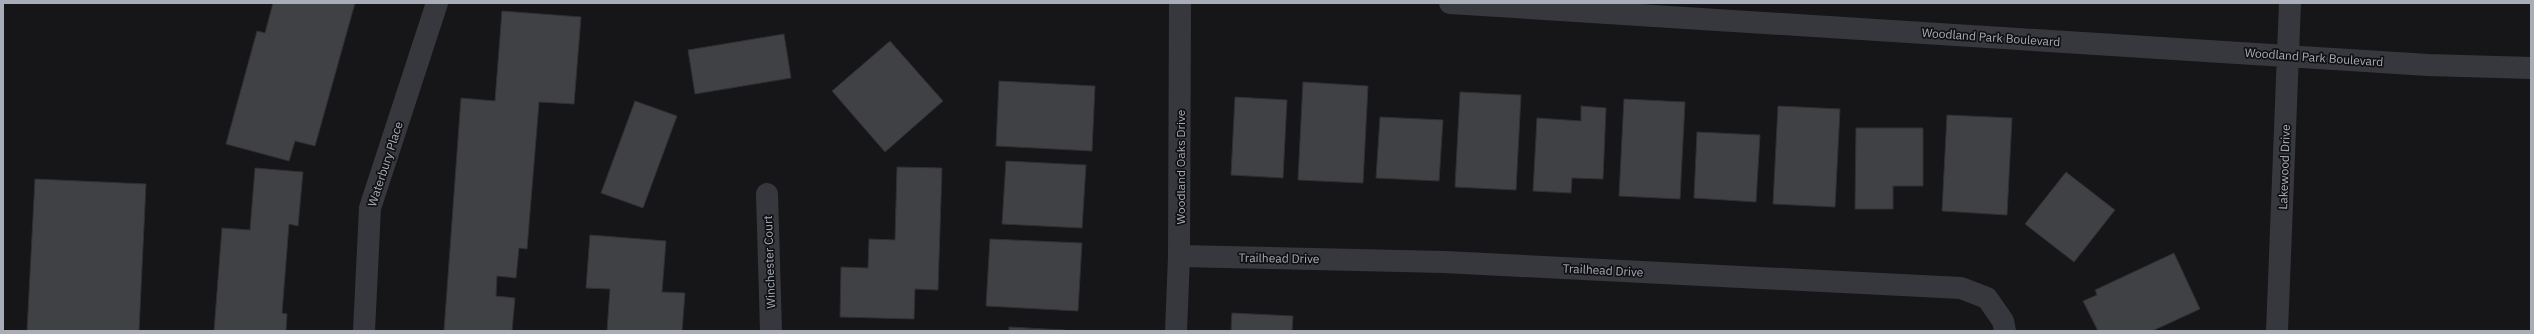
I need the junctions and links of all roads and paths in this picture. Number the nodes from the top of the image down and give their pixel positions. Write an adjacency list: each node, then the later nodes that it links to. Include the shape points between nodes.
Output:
1 (437, 3): 9 (street, Waterbury Place, via 370,208)
2 (1180, 3): 8 (street, Woodland Oaks Drive)
3 (1450, 3): 5 (street, Woodland Park Boulevard)
4 (2290, 3): 5 (street, Lakewood Drive)
5 (2288, 55): 6 (street, Woodland Park Boulevard, via 2428,65); 13 (street, Lakewood Drive)
6 (2531, 68)
7 (767, 194): 10 (street, Winchester Court)
8 (1179, 256): 11 (street, Woodland Oaks Drive); 12 (street, Trailhead Drive, via 1444,262 1961,288 1987,298 2003,321)
9 (364, 331)
10 (771, 331)
11 (1176, 331)
12 (2005, 331)
13 (2277, 331)

